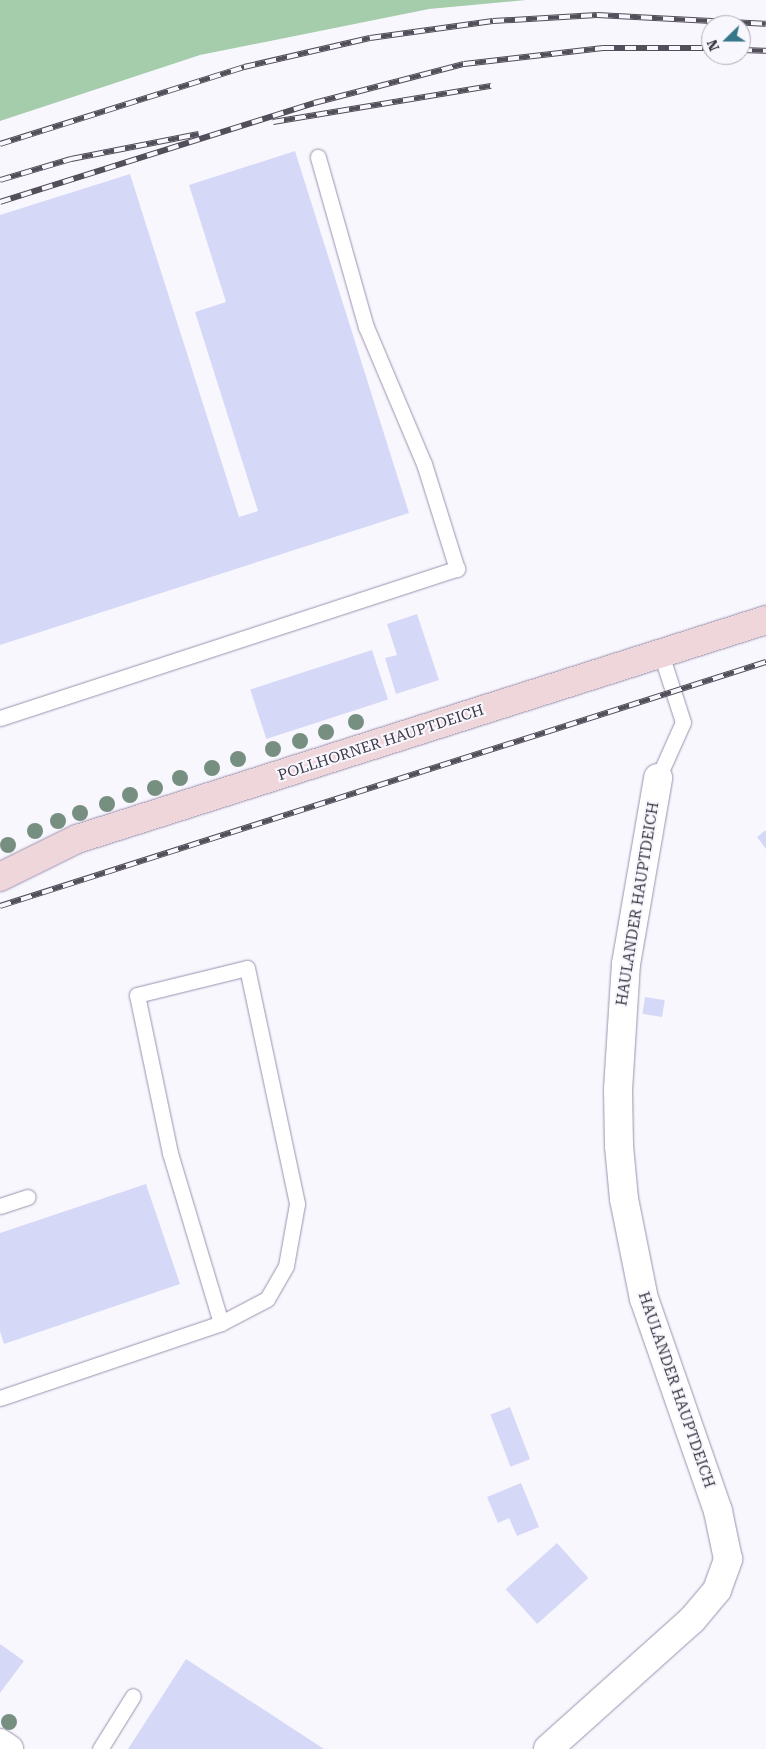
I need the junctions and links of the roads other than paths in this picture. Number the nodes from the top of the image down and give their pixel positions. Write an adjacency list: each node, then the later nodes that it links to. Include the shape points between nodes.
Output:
1 (318, 157): 4 (lane, via 366,327 424,464 457,569)
2 (766, 620): 3 (main road, POLLHORNER HAUPTDEICH)
3 (661, 654): 5 (lane, via 683,722); 6 (main road, POLLHORNER HAUPTDEICH, via 77,840)
4 (0, 718)
5 (658, 778): 15 (street, HAULANDER HAUPTDEICH, via 621,1017 620,1155 644,1299 718,1512 728,1559 717,1590 692,1620)
6 (0, 877)
7 (28, 1197): 8 (lane)
8 (0, 1206)
9 (221, 1323): 9 (lane, via 170,1153 137,995 247,968 297,1204 286,1266 267,1299); 10 (lane)
10 (0, 1398)
11 (133, 1696): 14 (lane)
12 (0, 1743): 13 (street)
13 (9, 1749)
14 (100, 1749)
15 (548, 1749)

